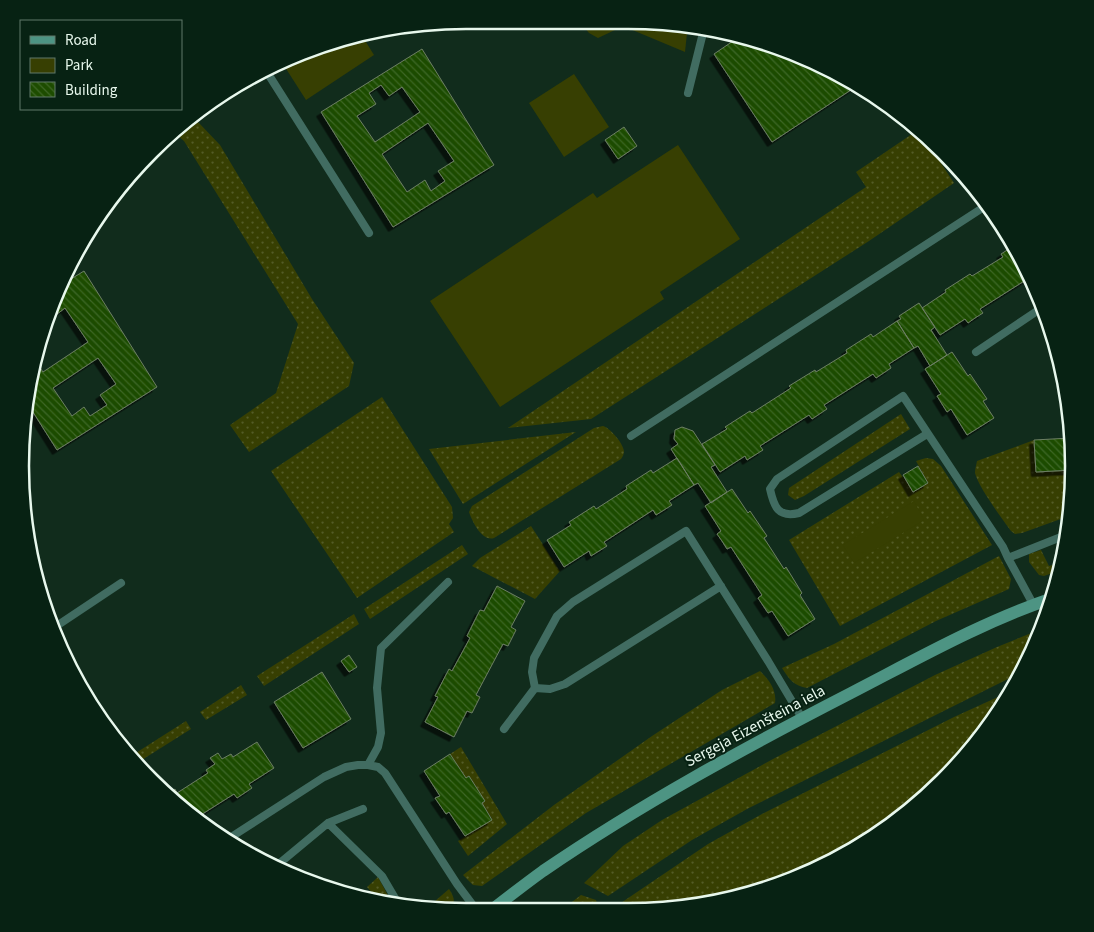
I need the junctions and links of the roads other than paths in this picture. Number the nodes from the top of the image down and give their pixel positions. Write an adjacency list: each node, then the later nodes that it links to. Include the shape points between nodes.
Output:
1 (702, 35): 3 (lane)
2 (269, 76): 5 (lane)
3 (688, 93)
4 (981, 209): 9 (lane)
5 (369, 233)
6 (1037, 312): 7 (lane)
7 (976, 352)
8 (927, 434): 8 (lane, via 903,396 777,479 770,489 773,503 781,513 799,513); 11 (lane)
9 (631, 436)
10 (1059, 538): 11 (lane)
11 (1008, 558): 16 (lane)
12 (448, 582): 21 (lane, via 381,648 377,688 381,733)
13 (121, 583): 17 (lane)
14 (721, 586): 18 (lane, via 565,684 550,689); 18 (lane, via 686,531 572,602 557,616 532,665); 19 (lane)
15 (1044, 601): 16 (street, Sergeja Eizenšteina iela)
16 (1033, 604): 19 (street, Sergeja Eizenšteina iela, via 957,638)
17 (59, 625)
18 (535, 688): 20 (lane)
19 (802, 718): 28 (street, Sergeja Eizenšteina iela, via 646,805 542,872)
20 (504, 729)
21 (368, 765): 24 (lane, via 346,767 324,777); 27 (lane, via 385,773)
22 (363, 809): 23 (lane)
23 (328, 823): 25 (lane); 26 (lane, via 382,876)
24 (233, 836)
25 (281, 862)
26 (395, 897)
27 (471, 903)
28 (501, 903)

